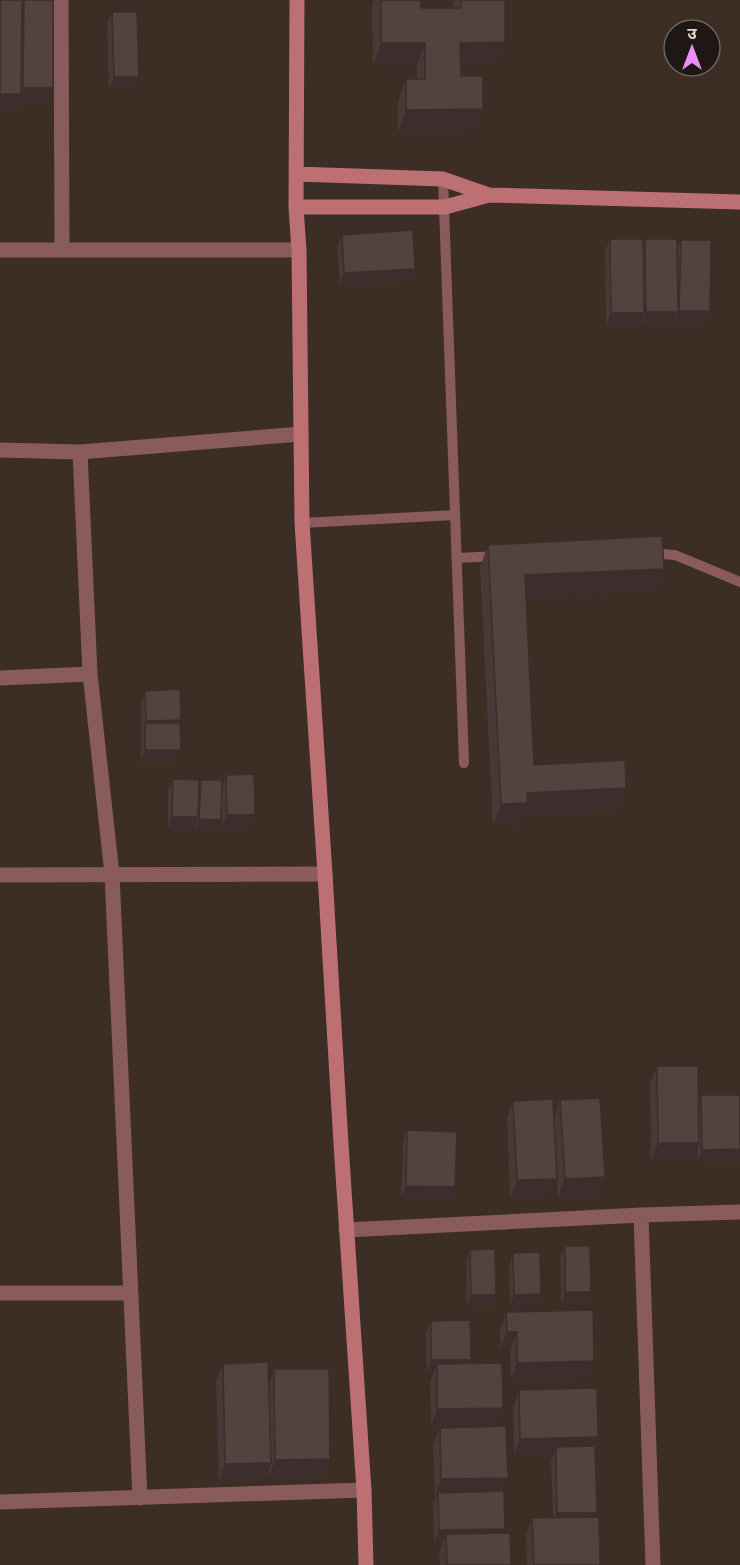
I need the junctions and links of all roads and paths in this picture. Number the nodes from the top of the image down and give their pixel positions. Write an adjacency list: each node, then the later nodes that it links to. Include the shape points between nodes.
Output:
1 (61, 0): 9 (street)
2 (297, 0): 3 (main road)
3 (296, 174): 4 (main road); 7 (main road)
4 (443, 179): 5 (main road); 8 (lane)
5 (489, 195): 6 (main road); 8 (main road)
6 (740, 202)
7 (296, 207): 8 (main road); 11 (main road)
8 (445, 207): 15 (lane)
9 (62, 249): 10 (street); 11 (street)
10 (0, 250)
11 (299, 250): 12 (main road)
12 (301, 434): 14 (street); 16 (main road)
13 (0, 450): 14 (street)
14 (80, 452): 21 (street)
15 (455, 515): 16 (lane); 19 (lane)
16 (302, 523): 25 (main road)
17 (635, 552): 20 (lane, via 675,555)
18 (505, 556): 19 (lane)
19 (457, 558): 23 (lane)
20 (740, 582)
21 (90, 674): 22 (street); 24 (street)
22 (0, 678)
23 (464, 763)
24 (112, 874): 25 (street); 26 (street); 31 (street)
25 (325, 874): 29 (main road)
26 (0, 875)
27 (740, 1212): 28 (street)
28 (641, 1215): 29 (street); 36 (street)
29 (346, 1230): 32 (main road)
30 (0, 1293): 31 (street)
31 (131, 1293): 33 (street)
32 (364, 1490): 33 (street); 35 (main road)
33 (140, 1498): 34 (street)
34 (0, 1502)
35 (366, 1565)
36 (653, 1565)

